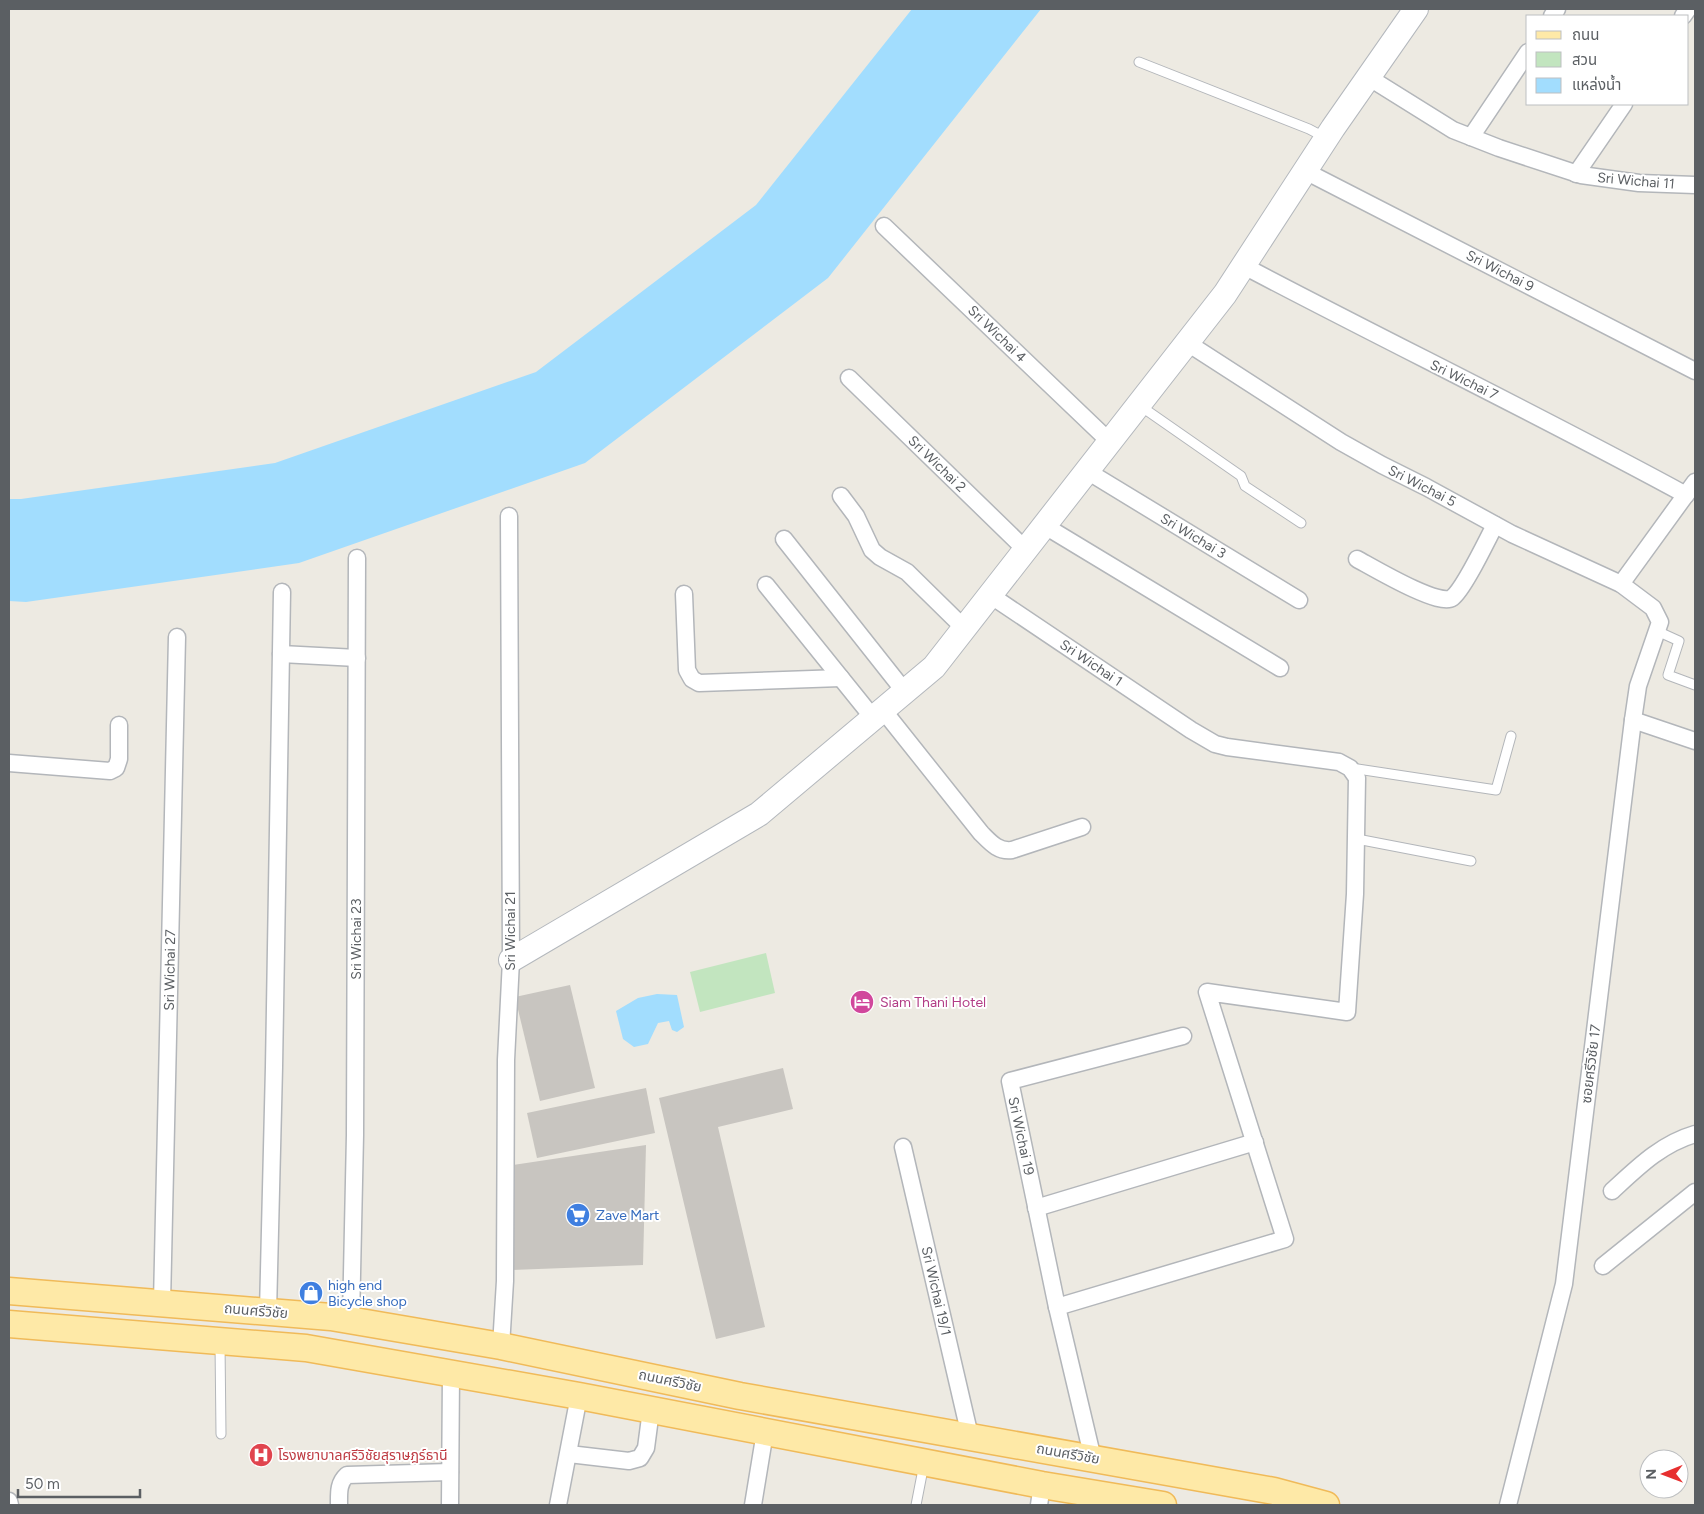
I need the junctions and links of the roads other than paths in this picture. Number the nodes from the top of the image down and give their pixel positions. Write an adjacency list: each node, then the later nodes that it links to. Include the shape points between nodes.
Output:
1 (1416, 9): 4 (street)
2 (1526, 55): 6 (street)
3 (1139, 62): 7 (lane)
4 (1368, 78): 6 (street, Sri Wichai 11, via 1453,130); 7 (street)
5 (1623, 105): 9 (street, Sri Wichai 11)
6 (1471, 137): 9 (street, Sri Wichai 11)
7 (1327, 138): 8 (street)
8 (1305, 171): 12 (street); 14 (street, Sri Wichai 9)
9 (1576, 174): 10 (street, Sri Wichai 11, via 1639,183)
10 (1695, 185)
11 (884, 226): 17 (street, Sri Wichai 4)
12 (1242, 265): 13 (street, via 1225,294); 19 (street, Sri Wichai 7, via 1430,363)
13 (1186, 342): 16 (street); 23 (street, Sri Wichai 5, via 1340,442)
14 (1695, 371)
15 (849, 378): 26 (street, Sri Wichai 2)
16 (1139, 405): 17 (street); 22 (lane, via 1241,476 1245,486)
17 (1110, 442): 18 (street)
18 (1087, 471): 24 (street); 34 (street, Sri Wichai 3)
19 (1690, 488): 29 (street)
20 (841, 496): 36 (street, via 856,516 872,550 907,572)
21 (509, 516): 54 (street, Sri Wichai 21)
22 (1301, 523)
23 (1495, 525): 28 (street, via 1461,585 1447,600 1426,594); 29 (street, Sri Wichai 5)
24 (1045, 526): 26 (street); 40 (street)
25 (784, 539): 43 (street)
26 (1026, 550): 33 (street)
27 (357, 558): 39 (street, Sri Wichai 23)
28 (1357, 560)
29 (1621, 584): 35 (street, Sri Wichai 5, via 1653,608)
30 (766, 585): 41 (street)
31 (282, 592): 38 (street)
32 (684, 594): 41 (street, via 687,670 699,683)
33 (990, 595): 36 (street); 50 (street, Sri Wichai 1, via 1215,744 1339,762)
34 (1299, 600)
35 (1659, 626): 42 (lane, via 1679,641 1668,675); 45 (street, ซอยศรีวิชัย 17, via 1638,686)
36 (964, 628): 43 (street, via 934,667)
37 (177, 637): 65 (street, Sri Wichai 27)
38 (281, 654): 39 (street); 67 (street)
39 (357, 658): 68 (street, Sri Wichai 23)
40 (1280, 668)
41 (841, 678): 44 (street)
42 (1695, 685)
43 (905, 692): 44 (street)
44 (878, 714): 51 (street, via 981,833 1004,851); 54 (street, via 759,814)
45 (1633, 720): 48 (street); 96 (street, ซอยศรีวิชัย 17, via 1564,1284)
46 (119, 725): 49 (street, via 119,759 116,768 110,771)
47 (1511, 736): 50 (lane, via 1496,790)
48 (1695, 741)
49 (9, 763)
50 (1350, 768): 52 (street, via 1357,778)
51 (1082, 827)
52 (1357, 839): 53 (lane); 57 (street, via 1347,1012 1207,992)
53 (1471, 861)
54 (511, 960): 71 (street, Sri Wichai 21)
55 (1183, 1036): 61 (street, Sri Wichai 19, via 1010,1082)
56 (1695, 1134): 59 (street, via 1676,1140 1650,1156)
57 (1254, 1142): 61 (street); 66 (street, via 1285,1239)
58 (903, 1147): 80 (street, Sri Wichai 19/1)
59 (1612, 1191)
60 (1695, 1192): 62 (street)
61 (1036, 1208): 66 (street, Sri Wichai 19)
62 (1603, 1266)
63 (9, 1278): 64 (street)
64 (9, 1291): 65 (main road, ถนนศรีวิชัย)
65 (162, 1303): 67 (main road, ถนนศรีวิชัย)
66 (1057, 1308): 83 (street, Sri Wichai 19)
67 (268, 1312): 68 (main road, ถนนศรีวิชัย)
68 (352, 1320): 71 (main road, ถนนศรีวิชัย)
69 (9, 1324): 70 (main road)
70 (220, 1341): 72 (main road, via 306,1348); 79 (lane)
71 (501, 1346): 74 (main road, ถนนศรีวิชัย)
72 (451, 1373): 73 (main road); 85 (street)
73 (579, 1396): 75 (main road); 82 (street)
74 (740, 1396): 76 (main road, ถนนศรีวิชัย); 77 (main road, via 753,1406 753,1414 751,1421)
75 (651, 1410): 77 (main road); 82 (street, via 646,1448 640,1458 629,1461)
76 (885, 1420): 80 (main road, ถนนศรีวิชัย); 81 (main road, via 874,1423 867,1437 869,1444)
77 (735, 1426): 78 (main road)
78 (765, 1432): 81 (main road); 92 (street)
79 (221, 1434)
80 (970, 1436): 83 (main road, ถนนศรีวิชัย)
81 (880, 1452): 84 (main road)
82 (569, 1454): 91 (street)
83 (1093, 1459): 95 (main road, ถนนศรีวิชัย, via 1274,1491)
84 (924, 1462): 86 (main road); 93 (lane)
85 (450, 1472): 89 (street, via 347,1475 339,1488); 90 (street)
86 (1041, 1495): 94 (main road)
87 (9, 1501): 88 (street)
88 (10, 1505)
89 (339, 1505)
90 (450, 1505)
91 (558, 1505)
92 (753, 1505)
93 (916, 1505)
94 (1163, 1505)
95 (1326, 1505)
96 (1508, 1505)

